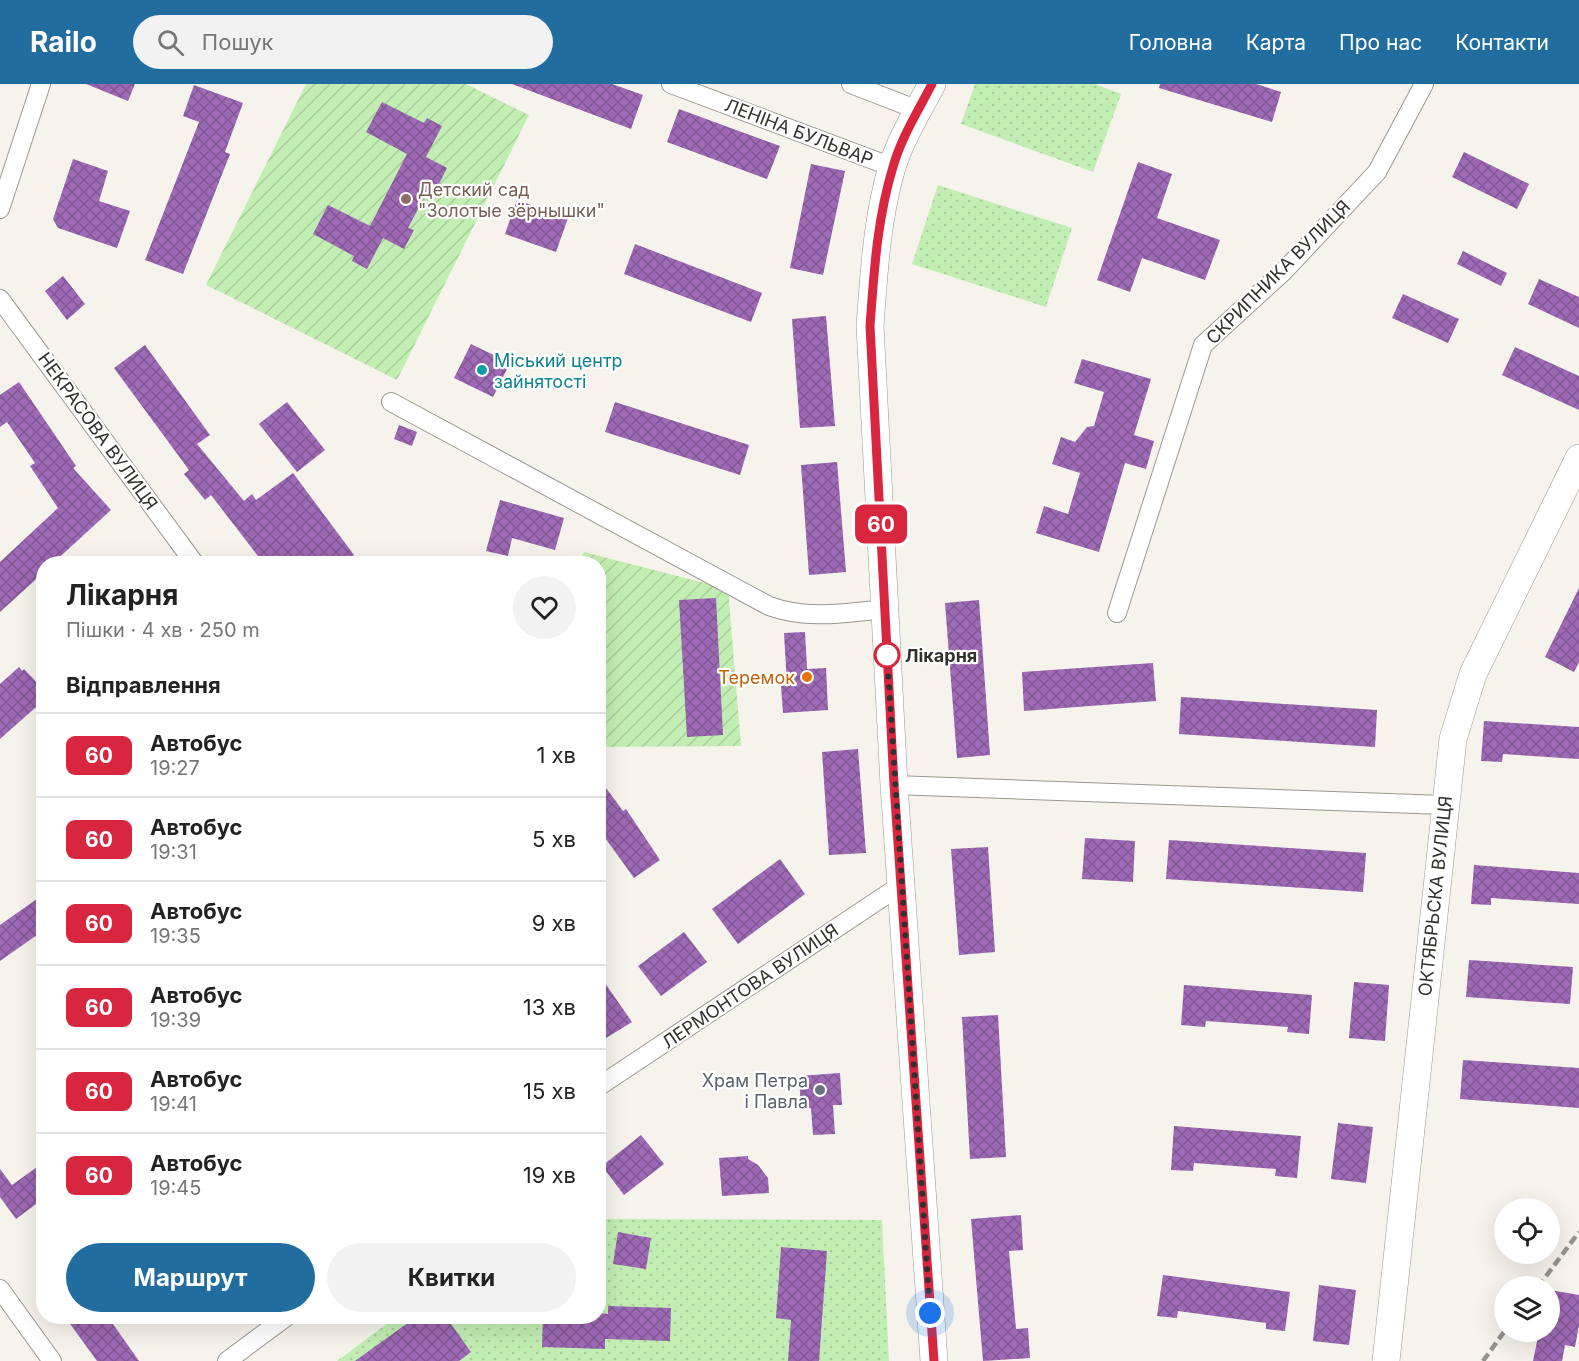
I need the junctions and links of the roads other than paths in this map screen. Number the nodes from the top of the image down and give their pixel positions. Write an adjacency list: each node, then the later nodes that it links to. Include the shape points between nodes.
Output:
1 (41, 84): 8 (street)
2 (671, 84): 7 (street, ЛЕНІНА БУЛЬВАР)
3 (851, 84): 6 (street)
4 (932, 84): 6 (main road)
5 (1424, 84): 14 (street, СКРИПНИКА ВУЛИЦЯ, via 1377,172 1284,271 1203,345)
6 (918, 110): 7 (main road)
7 (892, 167): 13 (main road, via 875,250 870,326)
8 (0, 209)
9 (0, 299): 12 (street, НЕКРАСОВА ВУЛИЦЯ)
10 (391, 402): 13 (street, via 769,606 790,614 815,616)
11 (1579, 458): 16 (main road, ОКТЯБРЬСКА ВУЛИЦЯ, via 1473,674 1453,739)
12 (189, 556)
13 (885, 609): 15 (main road)
14 (1117, 613)
15 (894, 785): 16 (street); 17 (main road)
16 (1444, 805): 24 (main road, ОКТЯБРЬСКА ВУЛИЦЯ)
17 (901, 885): 18 (street, ЛЕРМОНТОВА ВУЛИЦЯ); 23 (main road)
18 (606, 1082)
19 (0, 1289): 21 (street)
20 (277, 1324): 22 (street)
21 (52, 1361)
22 (227, 1361)
23 (934, 1361)
24 (1386, 1361)

